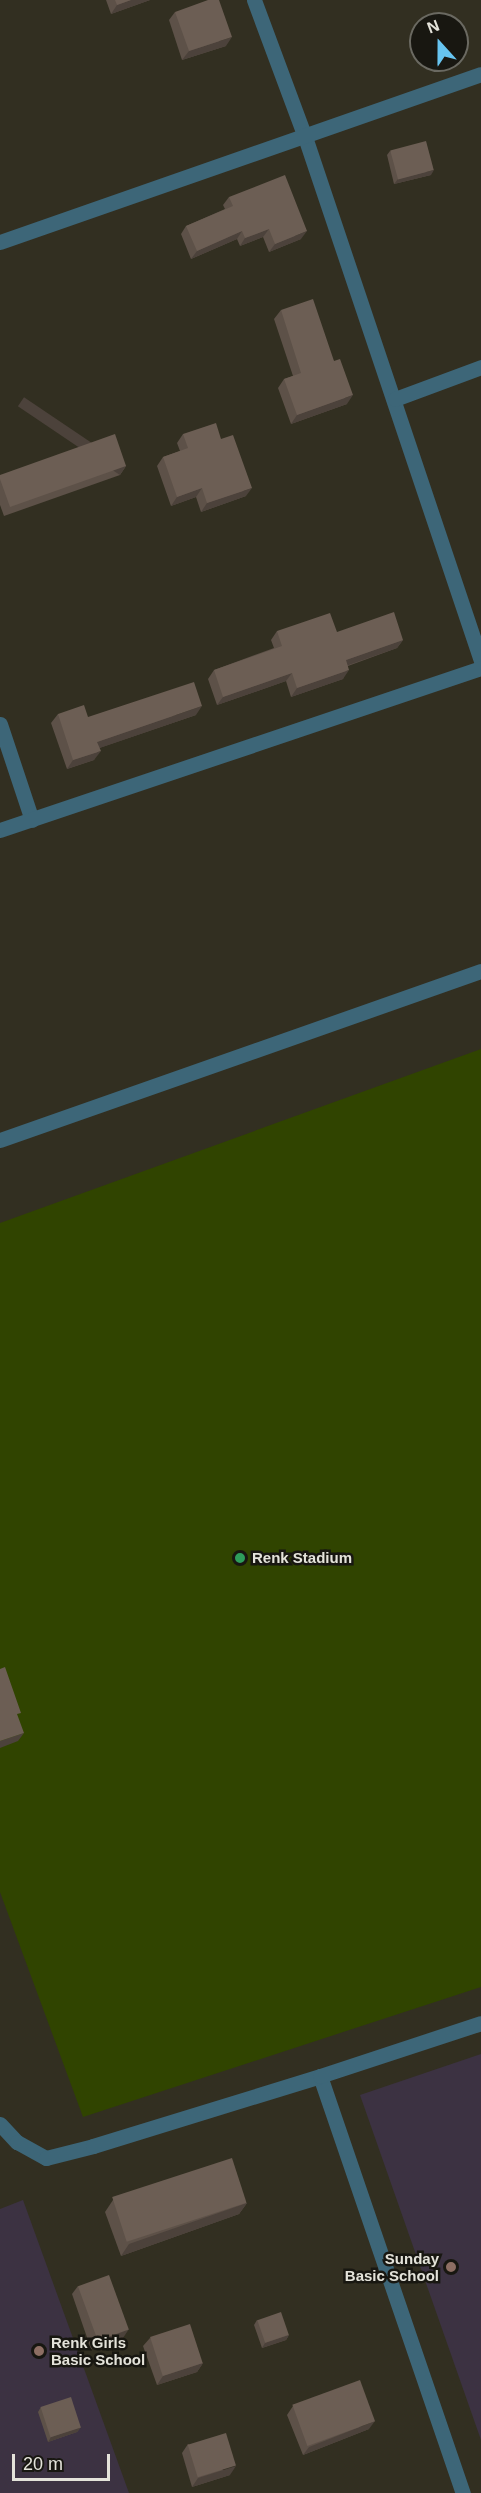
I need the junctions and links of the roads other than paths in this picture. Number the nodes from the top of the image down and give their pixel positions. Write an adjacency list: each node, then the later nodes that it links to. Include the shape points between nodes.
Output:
1 (254, 0): 3 (street)
2 (481, 74): 3 (street)
3 (305, 137): 4 (street); 6 (street)
4 (0, 242)
5 (481, 368): 6 (street)
6 (395, 399): 7 (street)
7 (481, 661)
8 (481, 668): 10 (street)
9 (0, 724): 10 (street)
10 (32, 820): 11 (street)
11 (0, 830)
12 (481, 971): 13 (street)
13 (0, 1140)
14 (481, 2023): 15 (street)
15 (320, 2076): 16 (street, via 46,2158 17,2142); 17 (street)
16 (0, 2124)
17 (463, 2493)

